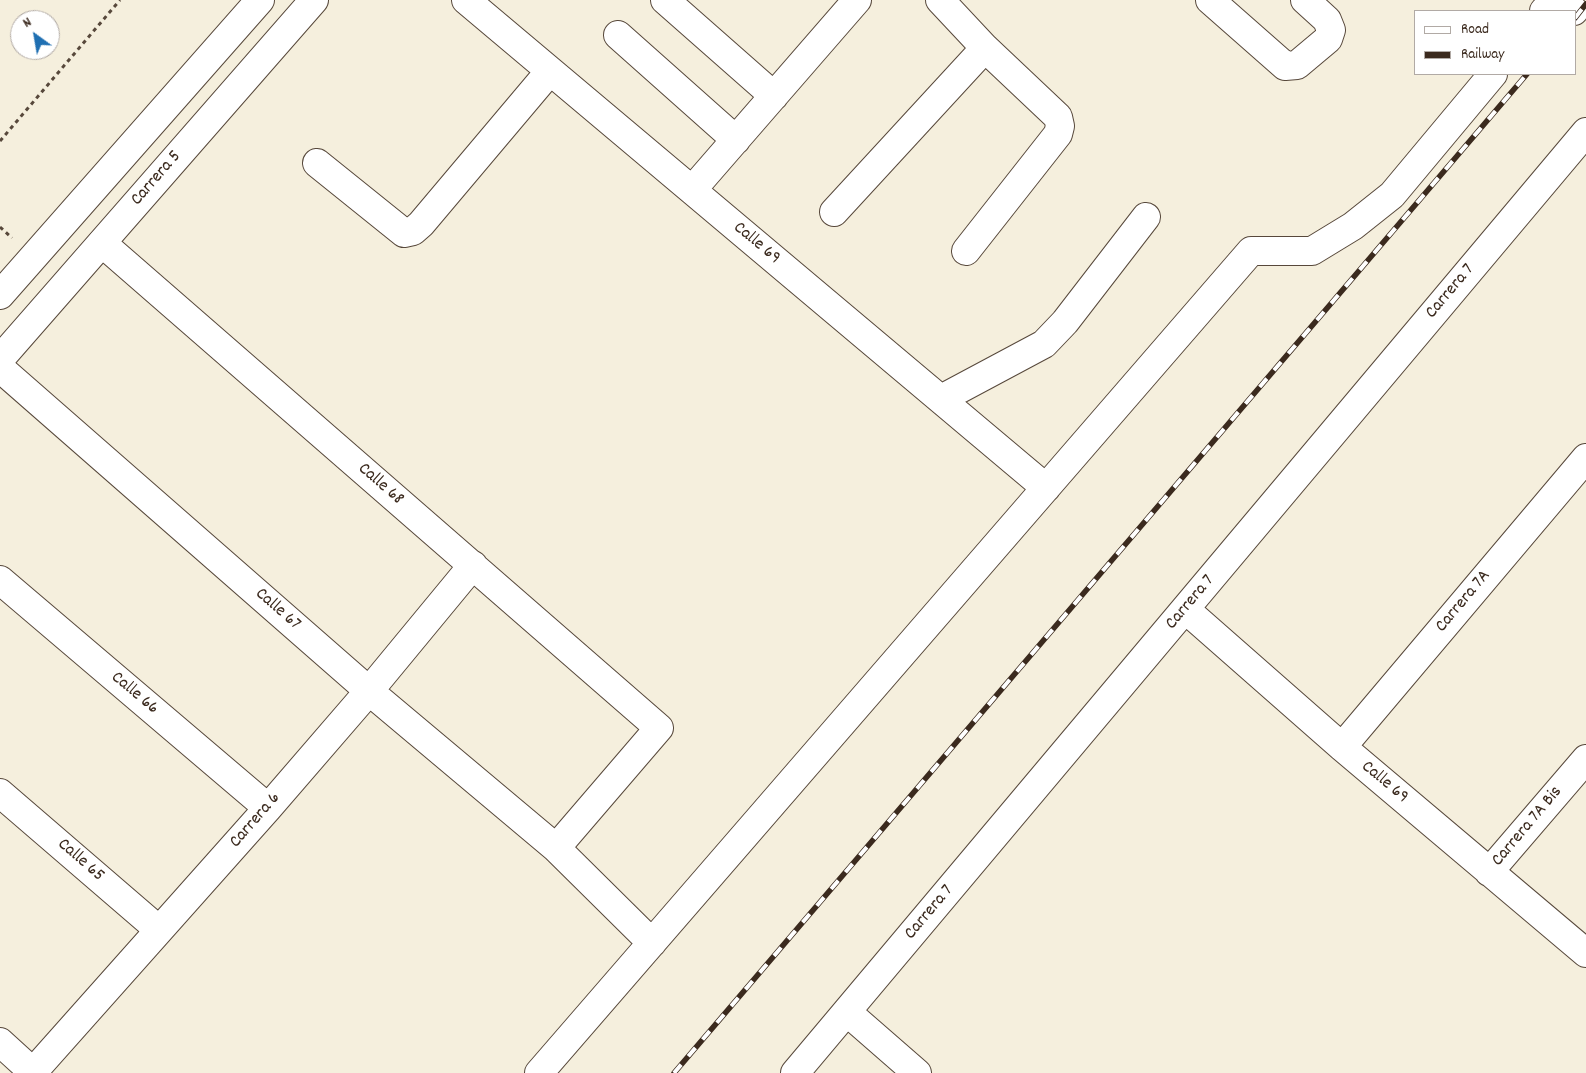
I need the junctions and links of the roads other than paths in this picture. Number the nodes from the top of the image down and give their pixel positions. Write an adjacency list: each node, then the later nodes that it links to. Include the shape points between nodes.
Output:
1 (260, 0): 28 (main road)
2 (314, 0): 26 (main road, Carrera 5)
3 (466, 0): 17 (main road, Calle 69)
4 (857, 0): 19 (main road)
5 (940, 0): 16 (main road)
6 (1210, 0): 7 (main road, via 1285,66 1297,65 1328,38 1331,30 1326,20)
7 (1304, 0)
8 (1554, 0): 11 (main road)
9 (1561, 0): 12 (main road)
10 (672, 2): 19 (main road)
11 (1545, 10)
12 (1572, 10)
13 (1576, 14): 14 (main road)
14 (1586, 22)
15 (618, 35): 21 (main road)
16 (985, 48): 24 (main road); 27 (main road, via 1058,117 1060,126 1058,134)
17 (550, 71): 22 (main road, via 413,231 404,233); 23 (main road, Calle 69)
18 (1492, 75): 33 (main road, via 1392,195 1353,226 1312,251 1251,251)
19 (774, 96): 21 (main road)
20 (1586, 132): 36 (main road, Carrera 7)
21 (736, 140): 23 (main road)
22 (317, 163)
23 (692, 190): 31 (main road, Calle 69)
24 (834, 212)
25 (1146, 217): 31 (main road, via 1065,322 1044,344)
26 (102, 243): 29 (main road, Carrera 5); 34 (main road, Calle 68)
27 (966, 252)
28 (0, 295)
29 (0, 359)
30 (0, 368): 37 (main road, Calle 67)
31 (941, 399): 33 (main road, Calle 69)
32 (1586, 458): 38 (main road, Carrera 7A)
33 (1046, 488): 45 (main road)
34 (473, 565): 37 (main road, Carrera 6); 42 (main road, Calle 68, via 659,728)
35 (0, 580): 41 (main road, Calle 66)
36 (1185, 609): 38 (main road, Calle 69); 47 (main road, Carrera 7)
37 (369, 690): 41 (main road, Carrera 6); 42 (main road, Calle 67)
38 (1342, 747): 43 (main road, Calle 69)
39 (1586, 759): 43 (main road, Carrera 7A Bis)
40 (0, 792): 44 (main road, Calle 65)
41 (268, 808): 44 (main road, Carrera 6)
42 (556, 848): 45 (main road, Calle 67)
43 (1489, 872): 46 (main road, Calle 69)
44 (160, 930): 49 (main road, Carrera 6)
45 (652, 943): 50 (main road)
46 (1586, 953)
47 (847, 1012): 51 (main road, Carrera 7); 52 (main road)
48 (0, 1042): 49 (main road)
49 (33, 1072)
50 (538, 1073)
51 (795, 1073)
52 (917, 1073)

